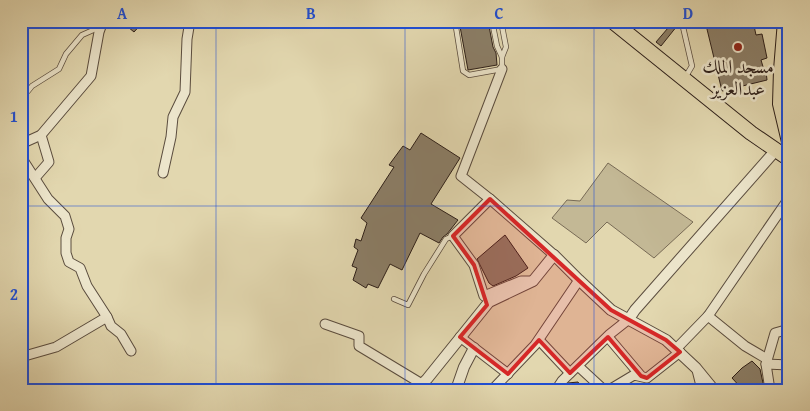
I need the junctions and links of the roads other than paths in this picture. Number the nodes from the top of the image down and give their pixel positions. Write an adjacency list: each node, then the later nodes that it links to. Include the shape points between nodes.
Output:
1 (190, 21): 19 (street, via 185,92 174,117)
2 (456, 21): 10 (lane, via 463,72 468,75)
3 (492, 21): 9 (lane)
4 (501, 21): 9 (lane, via 506,47)
5 (686, 21): 11 (lane, via 684,27 692,66)
6 (785, 21): 14 (main road, via 780,104)
7 (616, 22): 11 (main road)
8 (102, 24): 12 (lane, via 82,35 66,54 59,70); 13 (street, via 91,76)
9 (502, 57): 10 (lane)
10 (502, 69): 22 (street, via 462,176)
11 (683, 80): 16 (main road)
12 (28, 91)
13 (41, 134): 15 (street); 20 (street, via 50,162)
14 (789, 139)
15 (21, 144)
16 (776, 150): 18 (main road); 30 (street)
17 (21, 157): 20 (street)
18 (789, 159)
19 (163, 173)
20 (35, 178): 29 (street, via 48,199 65,216 69,229 66,253 69,262 80,268 87,286)
21 (789, 198): 28 (street)
22 (490, 199): 23 (street); 24 (street)
23 (453, 236): 26 (street, via 474,265 484,296 521,281); 27 (lane, via 446,239 408,305)
24 (554, 255): 25 (street); 26 (street)
25 (578, 280): 30 (street, via 611,310); 35 (street)
26 (533, 281): 33 (street, via 489,302)
27 (394, 299)
28 (708, 316): 38 (street); 40 (street)
29 (107, 317): 37 (street); 39 (street, via 56,346)
30 (629, 319): 34 (street); 38 (street, via 666,340)
31 (325, 324): 47 (street, via 359,336 359,346)
32 (789, 329): 40 (street, via 775,333)
33 (460, 337): 36 (street); 47 (street)
34 (608, 337): 42 (street); 46 (street)
35 (539, 340): 44 (street); 45 (street)
36 (474, 348): 45 (street); 48 (street)
37 (131, 351)
38 (678, 351): 43 (street); 46 (street, via 647,378)
39 (21, 357)
40 (766, 362): 41 (street); 55 (street)
41 (789, 365)
42 (578, 366): 44 (street); 51 (street)
43 (696, 368): 53 (street); 54 (street)
44 (570, 373): 50 (street)
45 (508, 374): 49 (street)
46 (641, 376): 52 (street, via 634,375)
47 (419, 387)
48 (456, 390)
49 (492, 390)
50 (556, 390)
51 (604, 390)
52 (610, 390)
53 (702, 390)
54 (714, 390)
55 (770, 390)

